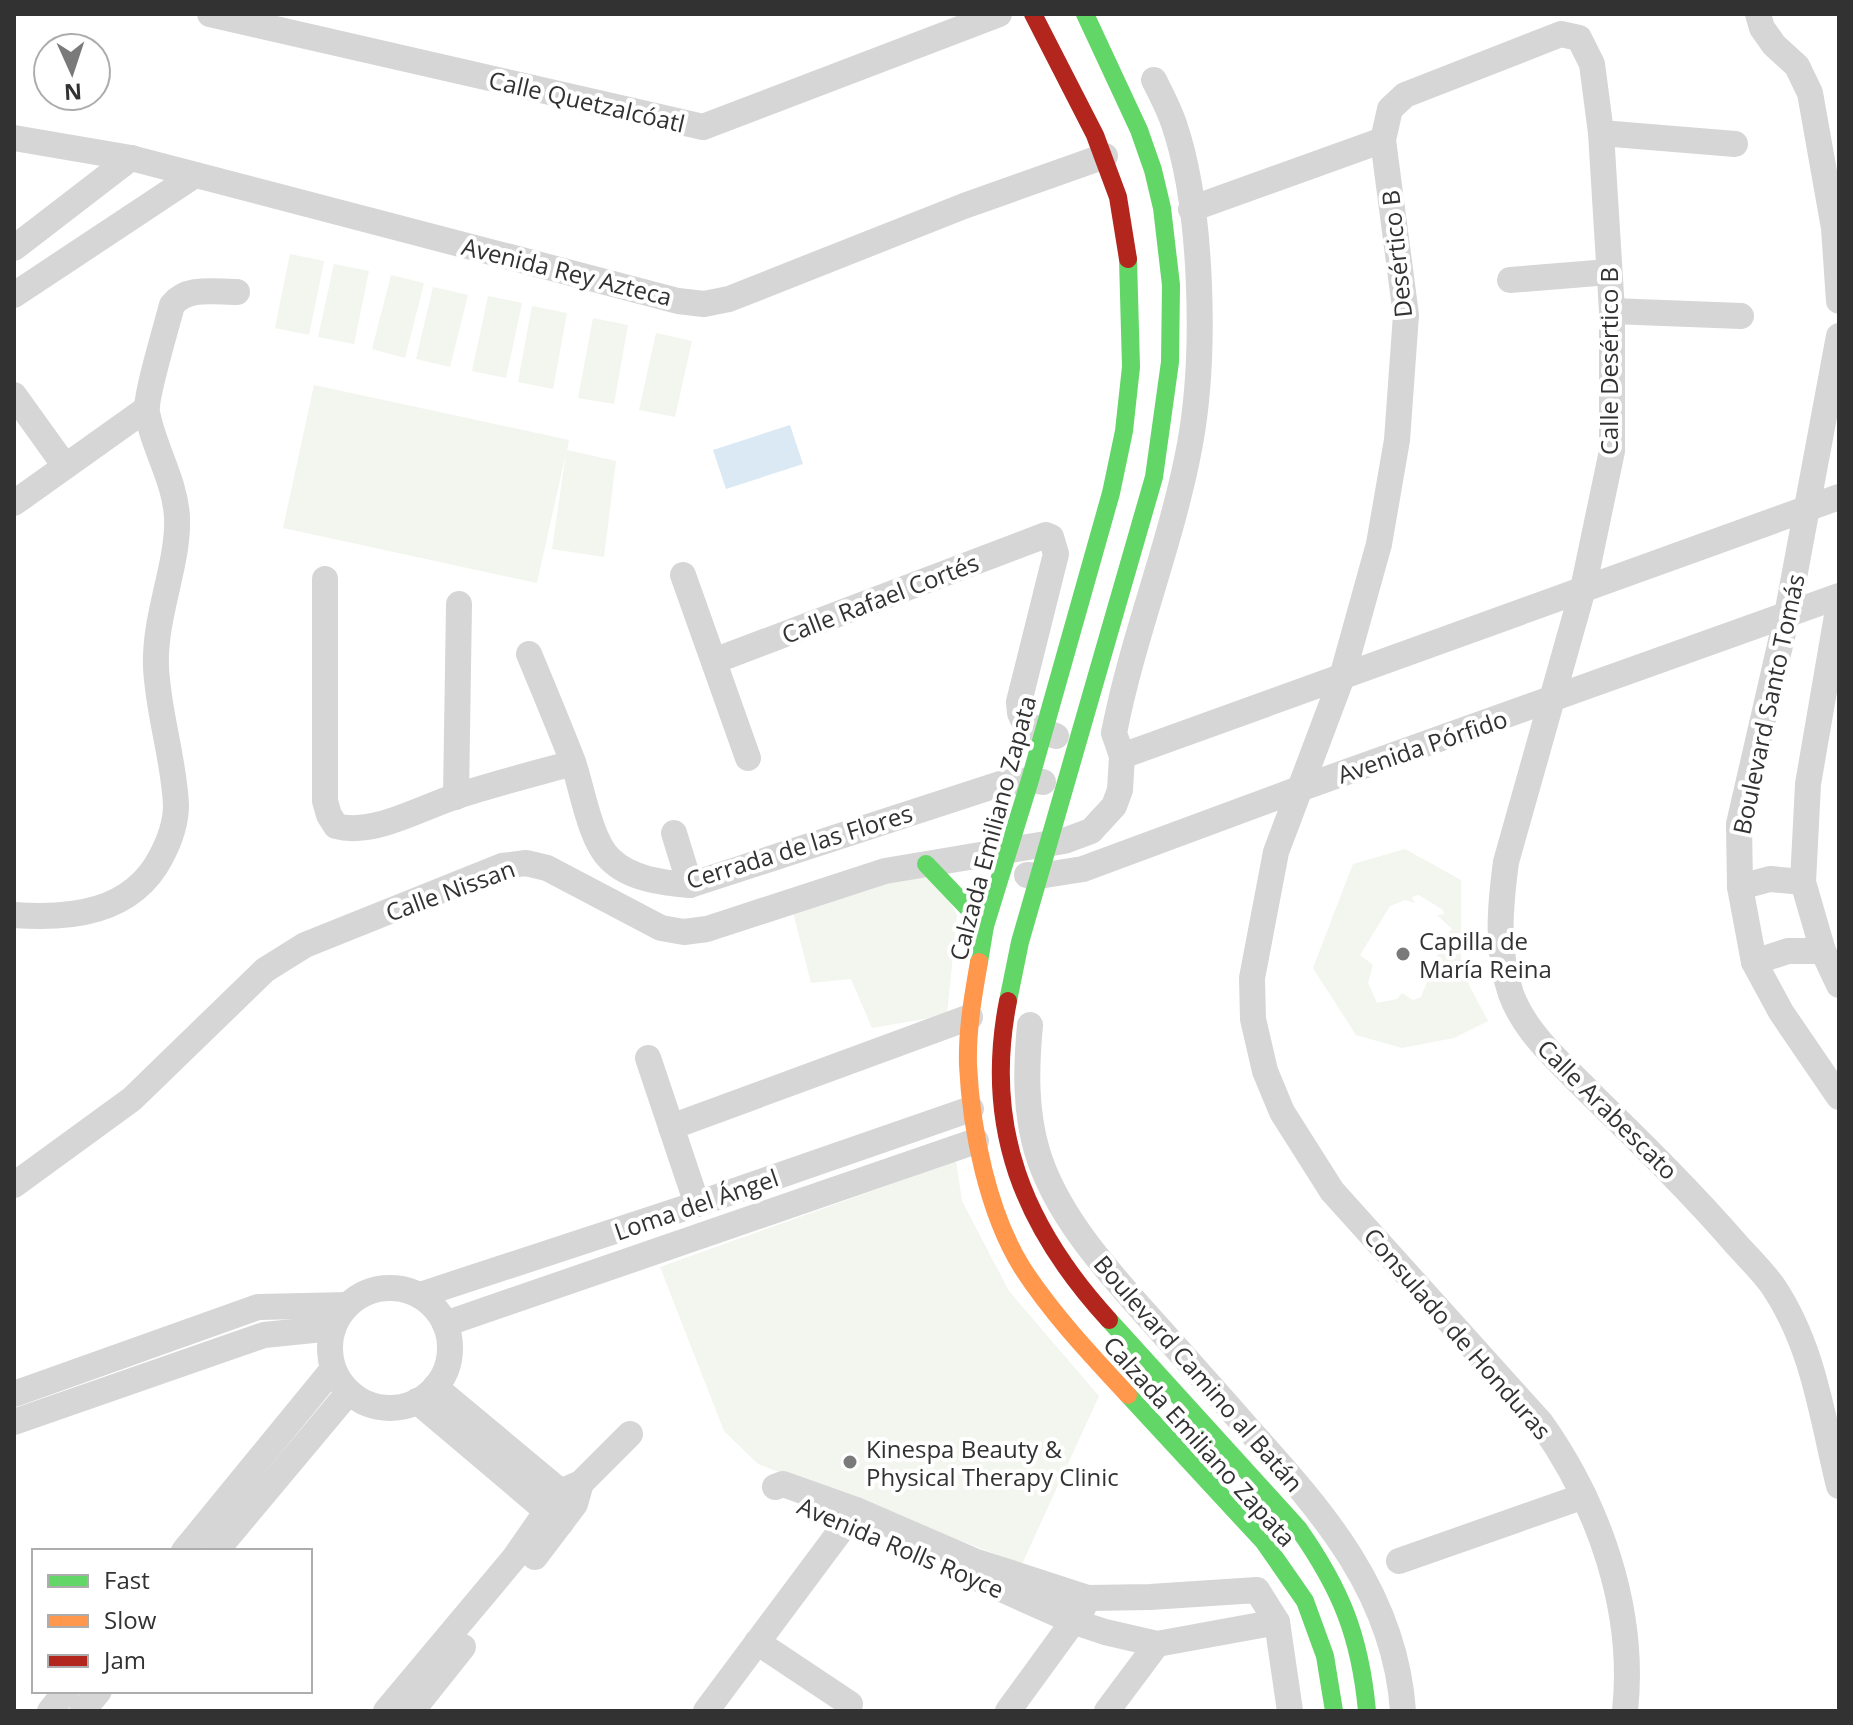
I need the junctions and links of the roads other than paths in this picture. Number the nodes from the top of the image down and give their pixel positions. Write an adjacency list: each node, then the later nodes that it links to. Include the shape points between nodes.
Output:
1 (210, 14): 2 (street, Calle Quetzalcóatl, via 703,127)
2 (999, 14)
3 (1033, 14): 12 (main road, Calzada Emiliano Zapata)
4 (1085, 14): 43 (main road, Calzada Emiliano Zapata, via 1153,171 1170,270 1171,359 1154,477)
5 (1758, 14): 21 (street, via 1762,28 1797,66 1810,93 1834,228)
6 (1561, 34): 8 (street, Calle Desértico B, via 1579,38 1592,64); 10 (street, Desértico B, via 1405,95 1390,109)
7 (1154, 80): 15 (street, via 1174,125)
8 (1601, 133): 11 (street); 17 (street, Calle Desértico B)
9 (14, 138): 13 (street, Avenida Rey Azteca)
10 (1383, 140): 15 (street); 40 (street, Desértico B, via 1406,315 1397,440 1379,544)
11 (1735, 144)
12 (1105, 156): 14 (street, Avenida Rey Azteca, via 704,304); 42 (main road, Calzada Emiliano Zapata, via 1129,265 1131,367 1111,493)
13 (131, 158): 14 (street, Avenida Rey Azteca); 16 (street)
14 (195, 175): 20 (street)
15 (1191, 209): 44 (street, via 1199,283 1190,443 1116,724)
16 (14, 248)
17 (1609, 272): 18 (street); 22 (street, Calle Desértico B)
18 (1510, 280)
19 (237, 292): 26 (street, via 179,295)
20 (14, 295)
21 (1839, 301)
22 (1612, 311): 23 (street); 33 (street, Calle Desértico B, via 1612,451)
23 (1741, 316)
24 (1839, 336): 30 (street, Boulevard Santo Tomás)
25 (14, 395): 27 (street)
26 (146, 409): 27 (street); 59 (street, via 177,516 156,645 176,806 172,837 139,887 110,906 78,915)
27 (65, 466): 29 (street)
28 (1839, 497): 30 (street)
29 (14, 503)
30 (1809, 508): 33 (street); 37 (street, Boulevard Santo Tomás)
31 (683, 575): 39 (street)
32 (325, 579): 50 (street, via 329,815 336,826 350,830)
33 (1583, 589): 40 (street); 41 (street, Calle Desértico B)
34 (1839, 596): 37 (street, Avenida Pórfido)
35 (459, 604): 50 (street)
36 (1839, 604): 56 (street, Boulevard Santo Tomás, via 1808,784)
37 (1787, 615): 41 (street, Avenida Pórfido); 58 (street, Boulevard Santo Tomás, via 1739,824)
38 (529, 654): 46 (street, Cerrada de las Flores)
39 (714, 661): 42 (street, Calle Rafael Cortés, via 1046,535 1056,554 1019,702 1025,724); 45 (street)
40 (1342, 677): 44 (street); 48 (street, Desértico B)
41 (1554, 700): 48 (street, Avenida Pórfido); 85 (street, Calle Arabescato, via 1506,862 1499,934 1512,996 1529,1028 1553,1056 1704,1206 1773,1286 1806,1348)
42 (1043, 732): 43 (street); 47 (main road, Calzada Emiliano Zapata)
43 (1079, 743): 49 (main road, Calzada Emiliano Zapata)
44 (1122, 756): 52 (street, via 1120,790 1104,819 1078,837)
45 (748, 758)
46 (573, 763): 50 (street); 57 (street, Cerrada de las Flores, via 599,843 610,859 660,883)
47 (1030, 780): 49 (street, Cerrada de las Flores); 53 (main road, Calzada Emiliano Zapata); 57 (street, Cerrada de las Flores, via 1003,783)
48 (1299, 789): 55 (street, Avenida Pórfido, via 1083,869); 86 (street, Consulado de Honduras, via 1276,852 1252,978 1253,1019 1265,1071 1282,1112 1332,1191 1541,1423)
49 (1065, 790): 52 (main road, Calzada Emiliano Zapata)
50 (456, 797)
51 (674, 833): 57 (street)
52 (1049, 843): 53 (street); 55 (main road, Calzada Emiliano Zapata)
53 (1005, 862): 54 (street, Calle Nissan); 55 (street, Avenida Pórfido); 60 (main road, Calzada Emiliano Zapata)
54 (926, 864): 60 (main road); 73 (street, Calle Nissan, via 885,871 684,932 661,928 547,868 526,863 502,866 285,955 132,1099)
55 (1039, 876): 109 (main road, Calzada Emiliano Zapata, via 1002,1032 1003,1112 1014,1167 1039,1227 1076,1284 1298,1528 1327,1569 1360,1658)
56 (1803, 882): 58 (street, via 1770,879); 61 (street, Boulevard Santo Tomás)
57 (690, 885)
58 (1740, 887): 62 (street, Boulevard Santo Tomás)
59 (14, 915)
60 (985, 926): 64 (main road, Calzada Emiliano Zapata)
61 (1823, 951): 62 (street, via 1788,951); 63 (street, Boulevard Santo Tomás)
62 (1754, 962): 67 (street, Boulevard Santo Tomás)
63 (1839, 985)
64 (970, 1017): 68 (main road, Calzada Emiliano Zapata); 70 (street)
65 (1030, 1025): 110 (street, Boulevard Camino al Batán, via 1027,1110 1037,1154 1059,1200 1105,1269 1303,1488 1354,1560 1394,1649)
66 (648, 1058): 70 (street)
67 (1839, 1097)
68 (971, 1109): 69 (street, Loma del Ángel); 71 (main road, Calzada Emiliano Zapata)
69 (924, 1126): 72 (street); 74 (street, Loma del Ángel)
70 (671, 1127): 74 (street)
71 (976, 1141): 72 (street, Loma del Ángel); 108 (main road, Calzada Emiliano Zapata, via 996,1210 1022,1267 1066,1327 1264,1542 1305,1601 1325,1656)
72 (935, 1156): 77 (street, Loma del Ángel)
73 (14, 1185)
74 (697, 1204): 75 (street, Loma del Ángel)
75 (420, 1295): 76 (street, via 382,1288); 77 (street)
76 (348, 1305): 78 (street); 81 (street, via 258,1307)
77 (445, 1324): 82 (street, via 449,1357 444,1373)
78 (333, 1328): 79 (street); 83 (street, via 264,1335)
79 (333, 1369): 80 (street); 89 (street)
80 (349, 1392): 82 (street, via 384,1407 401,1407); 90 (street)
81 (14, 1394)
82 (426, 1394): 87 (street)
83 (14, 1422)
84 (630, 1434): 87 (street)
85 (1839, 1486)
86 (1584, 1496): 91 (street); 111 (street, Consulado de Honduras, via 1619,1595 1628,1691)
87 (565, 1503): 102 (street); 103 (street)
88 (852, 1516): 92 (street, Avenida Rolls Royce); 93 (street, Avenida Rolls Royce); 95 (street)
89 (186, 1549)
90 (218, 1549)
91 (1399, 1561)
92 (1088, 1598): 93 (street); 94 (street, Avenida Rolls Royce, via 1257,1590)
93 (1075, 1622): 96 (street, Avenida Rolls Royce); 105 (street)
94 (1277, 1622): 96 (street); 107 (street)
95 (757, 1642): 99 (street); 104 (street)
96 (1157, 1644): 106 (street)
97 (64, 1693): 100 (street)
98 (97, 1693): 101 (street)
99 (850, 1704)
100 (50, 1711)
101 (82, 1711)
102 (386, 1711)
103 (412, 1711)
104 (706, 1711)
105 (1008, 1711)
106 (1107, 1711)
107 (1290, 1711)
108 (1334, 1711)
109 (1367, 1711)
110 (1403, 1711)
111 (1625, 1711)

